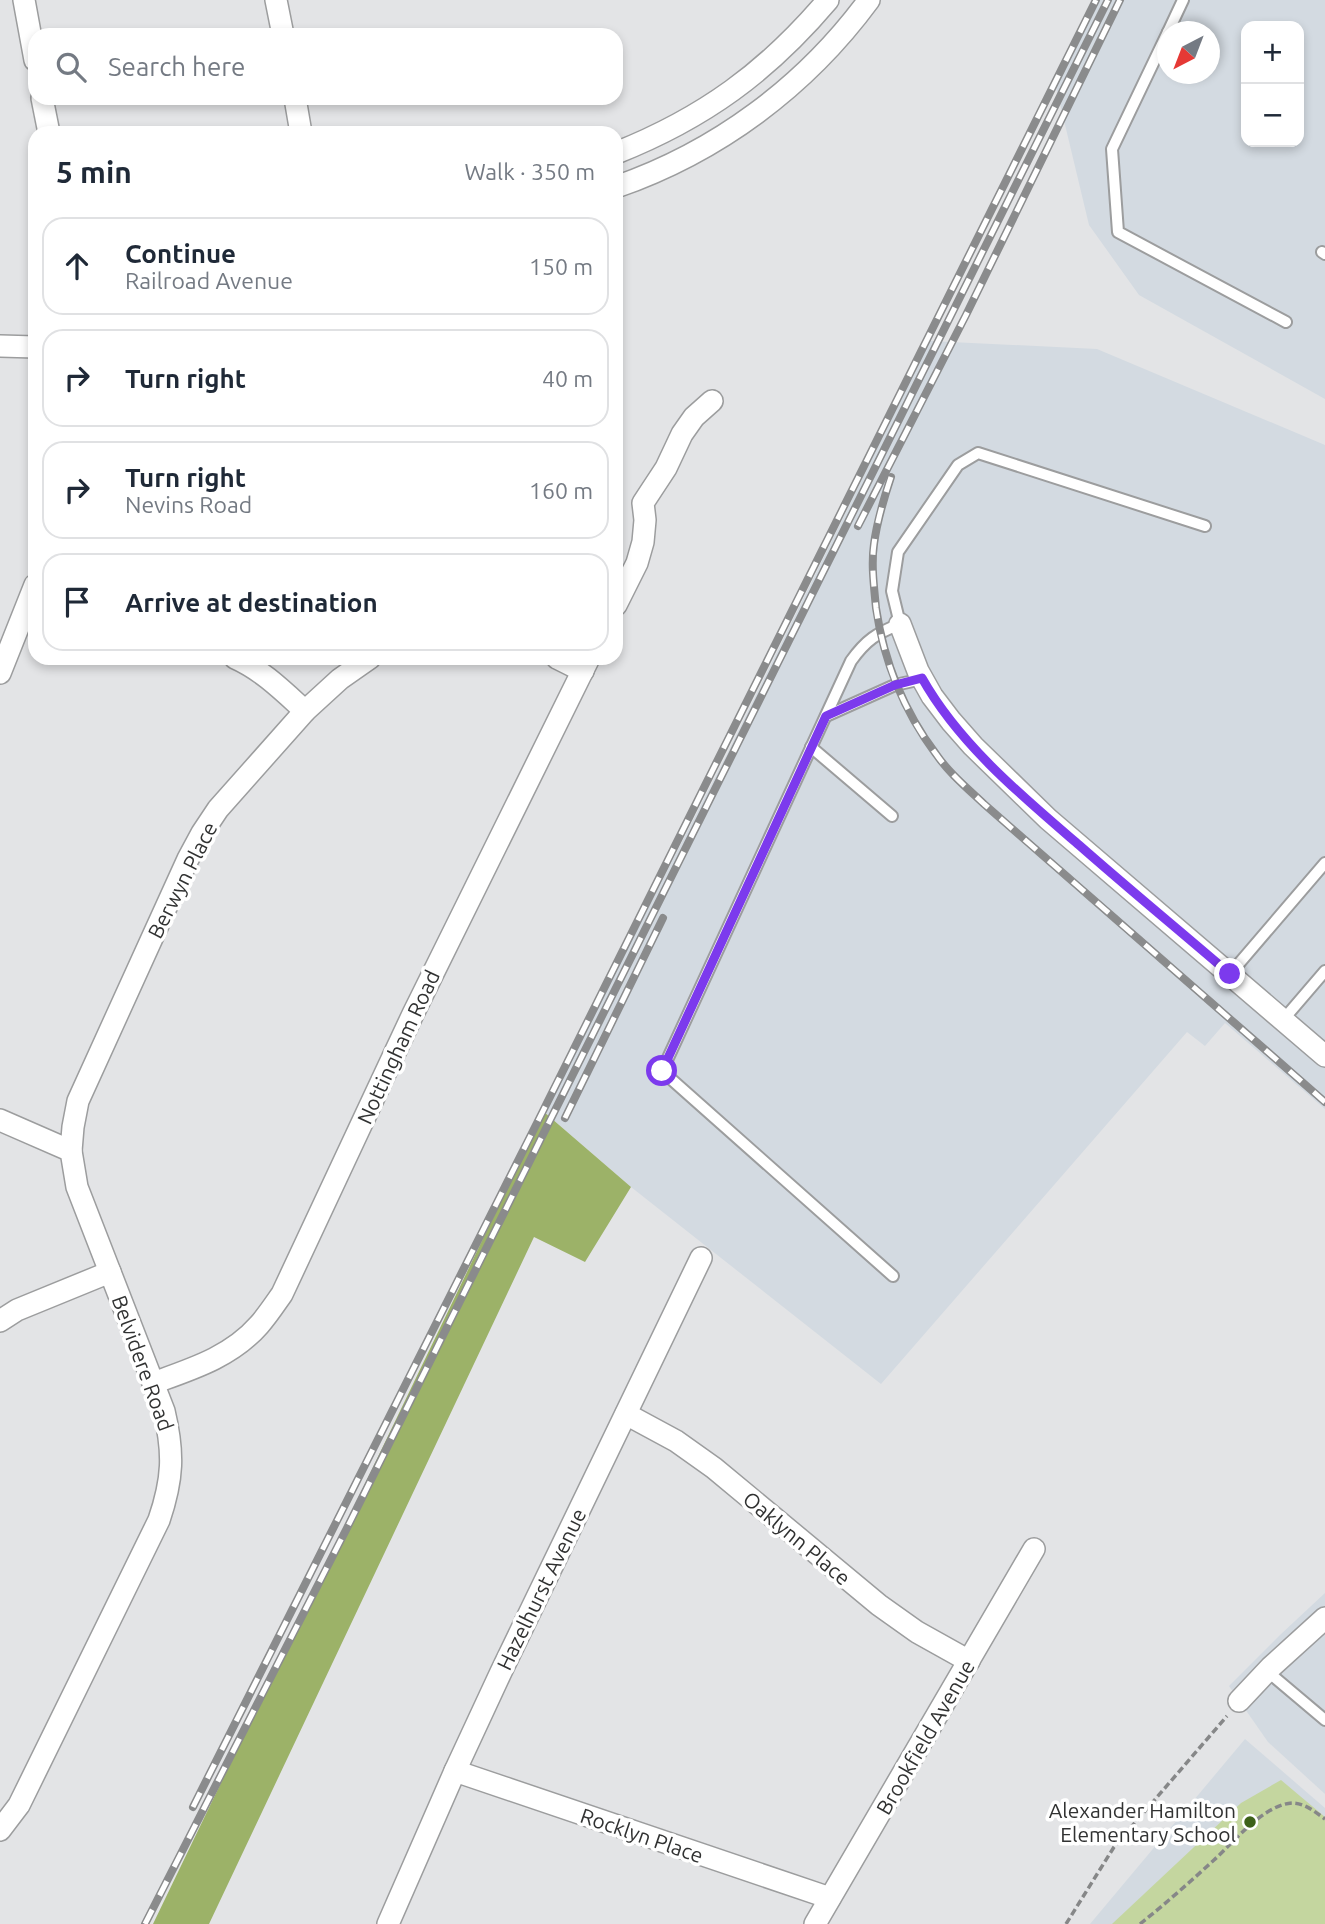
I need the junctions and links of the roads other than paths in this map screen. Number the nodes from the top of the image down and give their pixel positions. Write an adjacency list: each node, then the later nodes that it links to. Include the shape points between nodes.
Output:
1 (24, 0): 7 (street)
2 (276, 0): 8 (street)
3 (828, 0): 10 (street)
4 (869, 0): 11 (street)
5 (1183, 0): 6 (lane)
6 (1173, 21)
7 (29, 28)
8 (282, 28)
9 (1157, 55): 18 (lane, via 1112,149 1118,232)
10 (769, 62): 11 (street); 16 (street, via 695,116)
11 (791, 86): 17 (street, via 712,144)
12 (43, 105): 14 (street)
13 (296, 105): 15 (street)
14 (48, 126)
15 (300, 126)
16 (623, 150)
17 (623, 184)
18 (1286, 322)
19 (0, 346): 20 (street)
20 (28, 347)
21 (712, 401): 23 (street, via 682,434 643,503 643,542)
22 (1205, 526): 25 (lane, via 978,453 958,465 898,552 892,591)
23 (623, 591)
24 (28, 604): 29 (street)
25 (900, 624): 30 (street); 32 (lane, via 880,632 860,649)
26 (246, 665): 31 (street)
27 (360, 665): 31 (street, Berwyn Place)
28 (586, 665): 46 (street, Nottingham Road, via 413,1014 282,1294 259,1326 237,1346)
29 (0, 673)
30 (922, 678): 32 (lane); 37 (street, via 950,721 1008,782)
31 (305, 711): 41 (street, Berwyn Place, via 218,809 188,859 78,1101)
32 (826, 716): 33 (lane)
33 (811, 747): 34 (lane); 44 (lane, via 662,1071)
34 (892, 816)
35 (1325, 863): 37 (lane)
36 (1325, 971): 38 (lane)
37 (1230, 974): 38 (street)
38 (1283, 1020): 39 (street)
39 (1325, 1056)
40 (0, 1120): 41 (street)
41 (71, 1151): 43 (street, Belvidere Road, via 78,1187)
42 (701, 1258): 47 (street, Hazelhurst Avenue)
43 (110, 1272): 45 (street); 46 (street, Belvidere Road)
44 (893, 1276)
45 (0, 1321)
46 (153, 1383): 55 (street, Belvidere Road, via 170,1439 171,1467 159,1520 19,1805)
47 (626, 1414): 50 (street, Oaklynn Place, via 714,1468 879,1605); 54 (street, Hazelhurst Avenue)
48 (1034, 1549): 50 (street, Brookfield Avenue)
49 (1325, 1618): 51 (street)
50 (969, 1661): 56 (street, Brookfield Avenue)
51 (1267, 1671): 52 (street); 53 (lane)
52 (1239, 1701)
53 (1325, 1720)
54 (455, 1771): 56 (street, Rocklyn Place); 57 (street, Hazelhurst Avenue)
55 (0, 1830)
56 (830, 1898): 58 (street, Brookfield Avenue)
57 (388, 1924)
58 (815, 1924)

